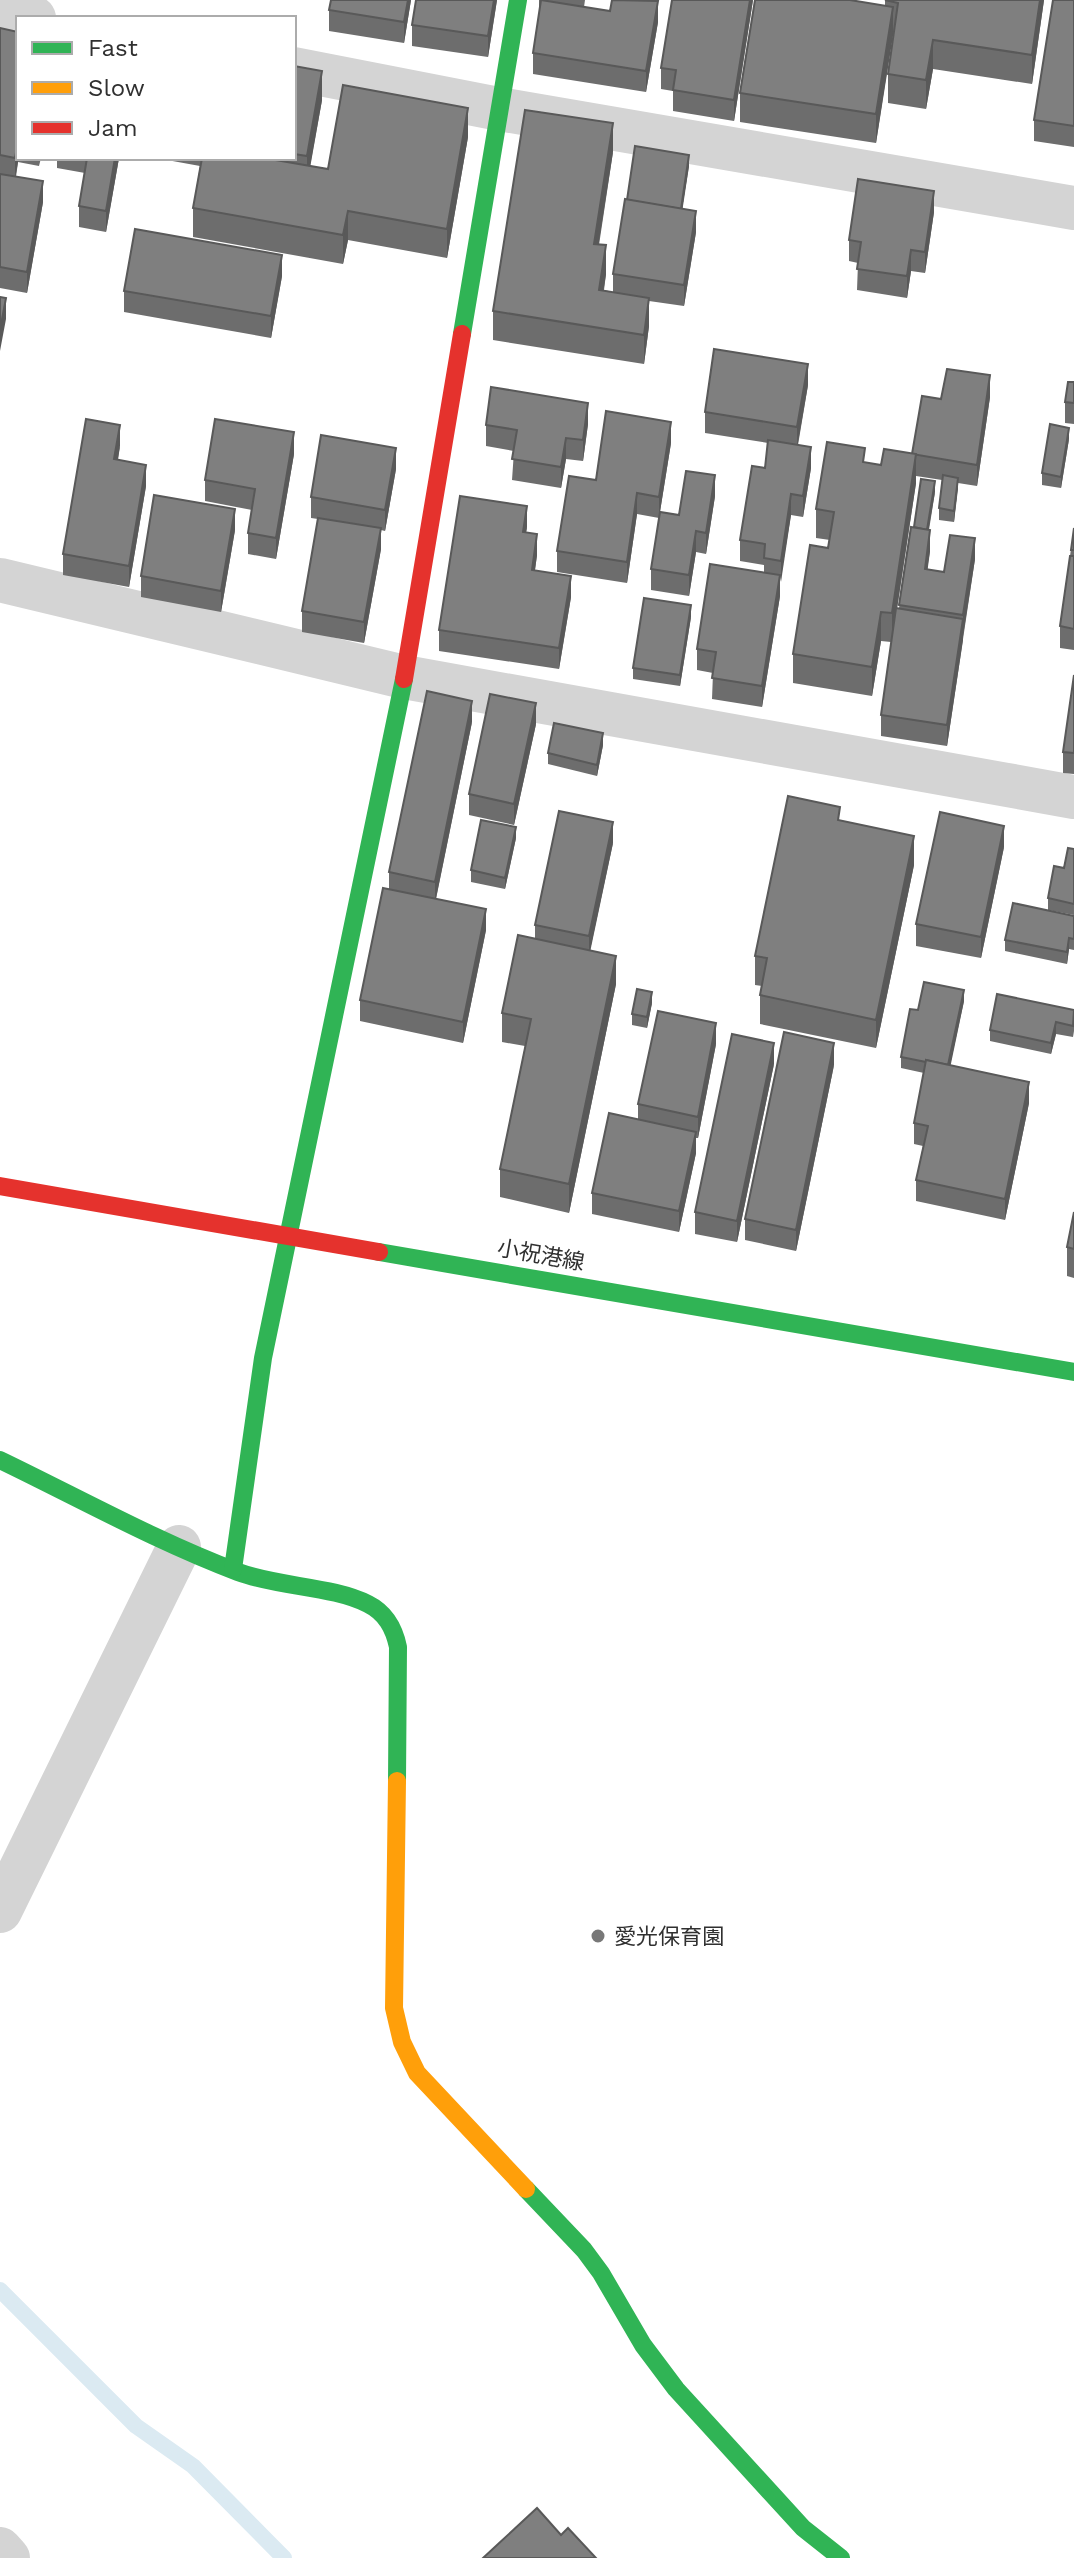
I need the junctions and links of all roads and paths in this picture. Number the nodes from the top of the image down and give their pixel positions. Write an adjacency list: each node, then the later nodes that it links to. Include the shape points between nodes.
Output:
1 (518, 0): 5 (street)
2 (0, 11): 3 (street)
3 (24, 16)
4 (296, 69): 5 (street)
5 (499, 109): 6 (street); 8 (street)
6 (1074, 208)
7 (0, 580): 8 (street)
8 (404, 677): 9 (street); 11 (street)
9 (1074, 797)
10 (0, 1186): 11 (street, 小祝港線)
11 (287, 1236): 12 (street, 小祝港線); 15 (street, via 263,1358)
12 (1074, 1372)
13 (0, 1460): 14 (street)
14 (179, 1547): 15 (street); 16 (street)
15 (233, 1569): 19 (street, via 367,1603 387,1615 395,1630 394,2008 405,2054 584,2250 676,2389 803,2528)
16 (0, 1911)
17 (0, 2549): 18 (street)
18 (8, 2558)
19 (841, 2558)

